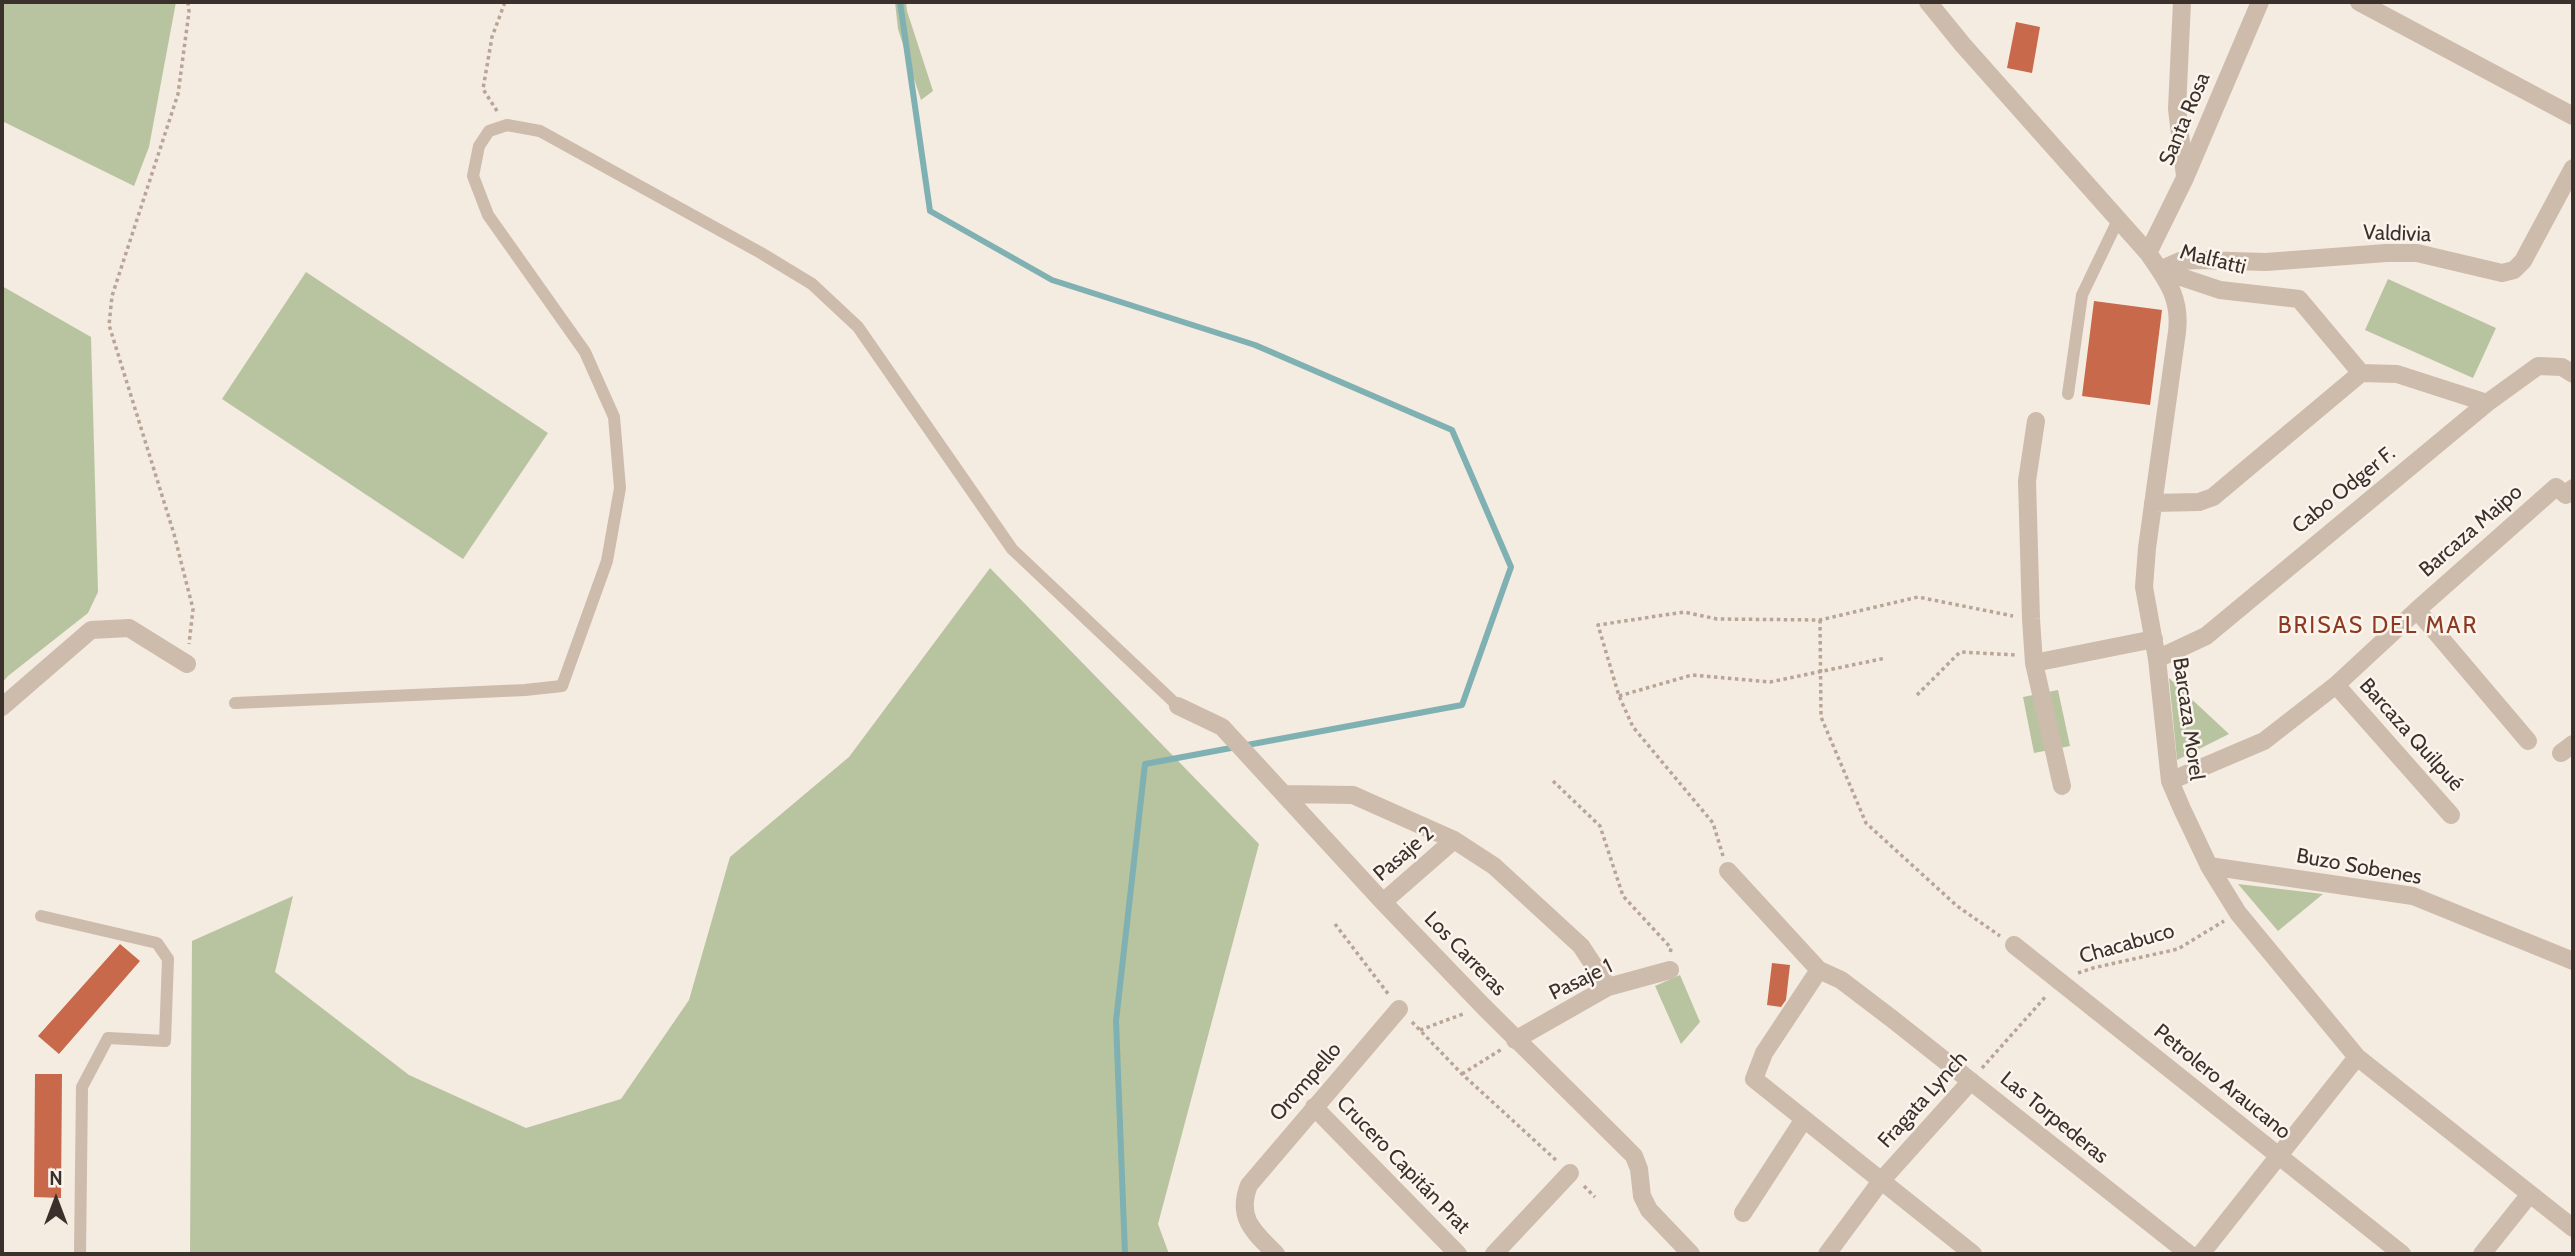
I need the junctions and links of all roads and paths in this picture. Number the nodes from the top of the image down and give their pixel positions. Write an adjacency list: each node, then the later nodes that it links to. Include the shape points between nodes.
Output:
1 (188, 2): 28 (path, via 177,94 112,296 109,325 193,609)
2 (505, 2): 8 (path, via 492,37 483,89)
3 (1928, 2): 11 (street, Malfatti)
4 (2182, 2): 10 (street, via 2177,109)
5 (2260, 2): 10 (street, Santa Rosa)
6 (2359, 2): 7 (street)
7 (2573, 116)
8 (507, 125): 33 (lane, via 489,131 479,146 473,176 488,215 585,352 614,417 620,488 607,561 562,686); 34 (lane, via 540,131 812,284 858,327 1012,548)
9 (2573, 168): 13 (street, Valdivia, via 2523,261 2502,273 2417,253 2266,262 2180,261)
10 (2185, 178): 12 (street, Santa Rosa)
11 (2118, 220): 12 (street, Malfatti); 16 (lane, via 2082,295)
12 (2148, 253): 13 (street, Malfatti)
13 (2160, 270): 15 (street, Malfatti, via 2220,290 2300,299); 20 (street, Barcaza Morel, via 2173,291 2179,315)
14 (2568, 370): 17 (street, Cabo Odger F., via 2538,366)
15 (2361, 373): 17 (street, via 2397,374); 20 (street, via 2213,497 2199,502)
16 (2068, 394)
17 (2487, 403): 27 (street, Cabo Odger F., via 2206,636)
18 (2036, 421): 22 (street, via 2027,481)
19 (2564, 488): 21 (street, Barcaza Maipo)
20 (2153, 503): 24 (street, Barcaza Morel, via 2144,587)
21 (2417, 610): 30 (street, Barcaza Maipo); 36 (street)
22 (2031, 619): 23 (path, via 1918,597); 26 (street)
23 (1820, 620): 29 (path); 32 (path, via 1717,619 1684,612 1598,625)
24 (2154, 639): 26 (street); 27 (street, Barcaza Morel)
25 (1886, 658): 29 (path)
26 (2034, 659): 31 (path, via 1960,652); 39 (street)
27 (2157, 660): 38 (street, Barcaza Morel)
28 (187, 664): 35 (street, via 128,628 90,630)
29 (1821, 673): 32 (path, via 1770,682 1692,675); 49 (path, via 1821,717 1866,822 1957,906)
30 (2336, 685): 38 (street, Barcaza Maipo, via 2264,741); 41 (street, Barcaza Quilpué)
31 (1917, 695)
32 (1619, 696): 44 (path, via 1633,727 1713,822)
33 (235, 702)
34 (1178, 706): 40 (street, Los Carreras, via 1222,727)
35 (2, 707)
36 (2528, 741)
37 (1553, 780): 51 (path, via 1600,826 1623,896 1671,948)
38 (2170, 780): 43 (street, Barcaza Morel)
39 (2062, 786)
40 (1286, 794): 42 (street, via 1353,795); 45 (street, Los Carreras)
41 (2451, 814)
42 (1454, 840): 45 (street, Pasaje 2); 54 (street, via 1494,866 1581,946)
43 (2209, 866): 46 (street, Barcaza Morel); 50 (street, Buzo Sobenes, via 2413,896)
44 (1728, 871): 52 (street, Las Torpederas)
45 (1383, 902): 55 (street, Los Carreras)
46 (2238, 913): 53 (path, Chacabuco, via 2178,949); 59 (street, Barcaza Morel)
47 (41, 916): 71 (lane, via 157,943 168,959 165,1041 108,1038 82,1087)
48 (1335, 924): 56 (path)
49 (2014, 945): 53 (street, Petrolero Araucano)
50 (2573, 961)
51 (1670, 970): 54 (street, Pasaje 1)
52 (1819, 970): 61 (street, Las Torpederas, via 1841,980); 63 (street, via 1764,1053 1754,1079)
53 (2059, 981): 61 (path, Fragata Lynch); 64 (street, Petrolero Araucano)
54 (1608, 987): 58 (street, Pasaje 1)
55 (1483, 1006): 57 (path); 58 (street, Los Carreras)
56 (1399, 1009): 57 (path); 62 (street, Orompello)
57 (1420, 1030): 60 (path)
58 (1515, 1040): 60 (path); 75 (street, Los Carreras, via 1634,1156 1648,1210)
59 (2357, 1057): 64 (street); 67 (street, Barcaza Morel)
60 (1462, 1074): 65 (path)
61 (1971, 1081): 66 (street, Fragata Lynch); 78 (street, Las Torpederas)
62 (1314, 1107): 72 (street, Orompello, via 1244,1196 1250,1228); 73 (street, Crucero Capitán Prat)
63 (1804, 1119): 66 (street); 69 (street)
64 (2279, 1156): 79 (street); 80 (street, Petrolero Araucano)
65 (1570, 1173): 68 (path); 74 (street)
66 (1881, 1181): 76 (street, Fragata Lynch); 77 (street)
67 (2530, 1194): 70 (street, Barcaza Morel); 81 (street)
68 (1595, 1197)
69 (1743, 1213)
70 (2573, 1228)
71 (80, 1254)
72 (1276, 1254)
73 (1458, 1254)
74 (1494, 1254)
75 (1691, 1254)
76 (1826, 1254)
77 (1973, 1254)
78 (2189, 1254)
79 (2201, 1254)
80 (2402, 1254)
81 (2482, 1254)

